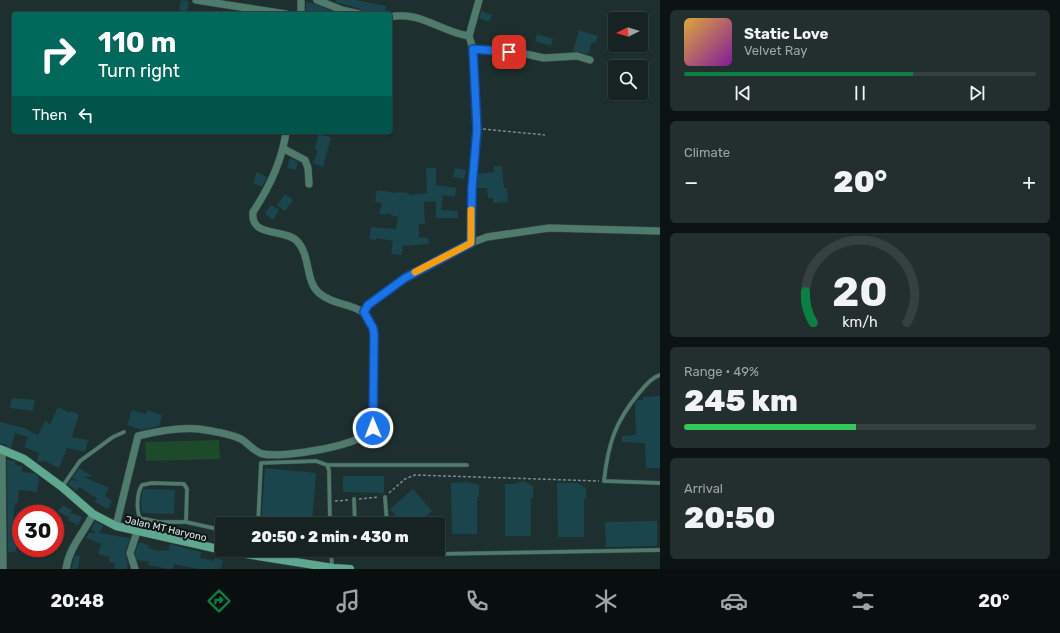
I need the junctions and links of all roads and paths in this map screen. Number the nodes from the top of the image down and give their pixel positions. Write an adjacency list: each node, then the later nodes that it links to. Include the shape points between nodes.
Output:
1 (196, 0): 5 (street)
2 (301, 0): 6 (street)
3 (317, 0): 7 (street)
4 (479, 0): 9 (street)
5 (273, 12)
6 (301, 12)
7 (350, 12)
8 (392, 17): 9 (street, via 406,14 451,32)
9 (469, 36): 10 (street)
10 (473, 49): 11 (street, via 521,53 544,58 578,56); 12 (street)
11 (590, 60)
12 (477, 129): 14 (path); 18 (street)
13 (286, 134): 15 (street)
14 (544, 135)
15 (284, 149): 16 (street, via 302,156 305,160); 19 (street, via 270,184 253,212 254,223 261,229 288,235 296,240 306,256 313,285 319,293)
16 (309, 184)
17 (660, 231): 18 (street, via 549,228 487,237)
18 (471, 243): 19 (street, via 405,278 368,305)
19 (364, 312): 37 (street, via 374,334 371,432 338,446 310,452 268,455 261,454 232,436 197,429 168,430 138,436)
20 (660, 375): 25 (lane, via 648,383 624,410 610,442)
21 (124, 432): 27 (lane, via 80,461)
22 (1, 449): 27 (main road, Jalan MT Haryono, via 24,459); 43 (street)
23 (328, 465): 24 (lane); 30 (lane); 32 (lane, via 316,461 261,463)
24 (467, 465)
25 (604, 481): 26 (lane); 28 (path, via 410,476)
26 (660, 483)
27 (62, 487): 31 (main road, Jalan MT Haryono)
28 (386, 497): 29 (path); 35 (lane)
29 (354, 499): 30 (path); 34 (lane)
30 (331, 501): 33 (lane)
31 (93, 514): 37 (main road, Jalan MT Haryono); 44 (street, via 73,546)
32 (258, 517)
33 (330, 517)
34 (355, 517)
35 (386, 517)
36 (186, 522): 36 (lane, via 159,522 140,518 139,489 142,485 184,484 187,489); 38 (lane)
37 (116, 526): 39 (main road, Jalan MT Haryono)
38 (215, 528)
39 (137, 532): 45 (street, via 130,552); 46 (main road, Jalan MT Haryono)
40 (660, 550): 41 (lane)
41 (445, 554)
42 (331, 557): 46 (lane)
43 (3, 569)
44 (66, 569)
45 (135, 569)
46 (332, 569): 47 (main road, Jalan MT Haryono)
47 (350, 569)

